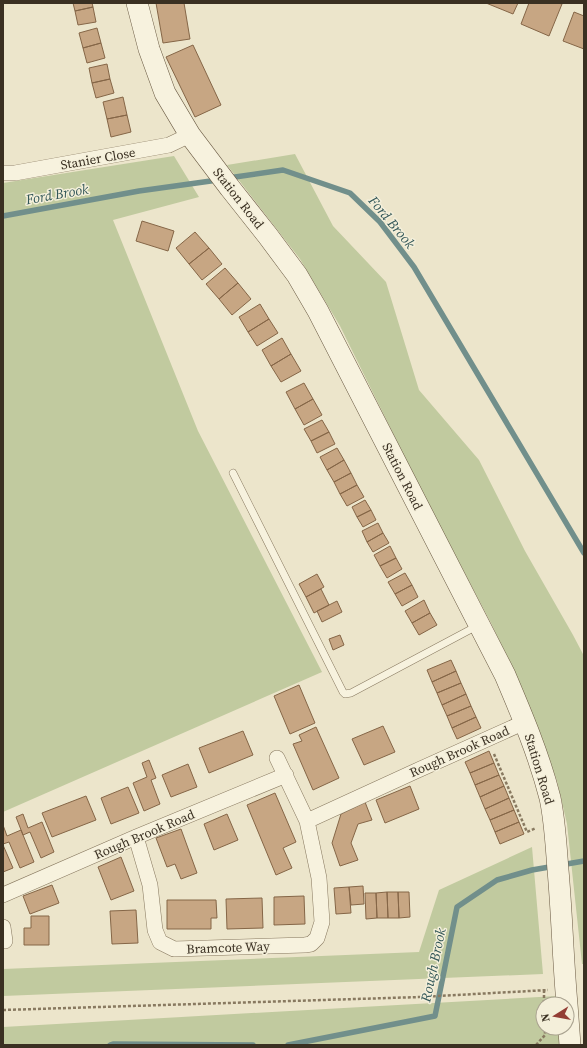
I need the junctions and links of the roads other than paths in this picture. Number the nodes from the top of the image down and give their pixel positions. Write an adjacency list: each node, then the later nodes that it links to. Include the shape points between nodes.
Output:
1 (137, 3): 2 (street, Station Road, via 149,49 165,93)
2 (190, 135): 3 (street, Stanier Close, via 169,145); 5 (street, Station Road, via 268,236 318,311)
3 (3, 173)
4 (233, 473): 5 (lane, via 346,694)
5 (479, 625): 6 (street, Station Road, via 505,675)
6 (525, 722): 9 (street, Rough Brook Road); 12 (street, Station Road, via 539,760 554,822)
7 (277, 758): 8 (street)
8 (286, 775): 9 (street); 10 (street, Rough Brook Road)
9 (307, 821): 10 (street, Bramcote Way, via 320,878 322,922 317,938 311,944 305,945 174,949 160,942 155,930 150,885)
10 (136, 837): 11 (street, Rough Brook Road)
11 (3, 895)
12 (567, 996)

